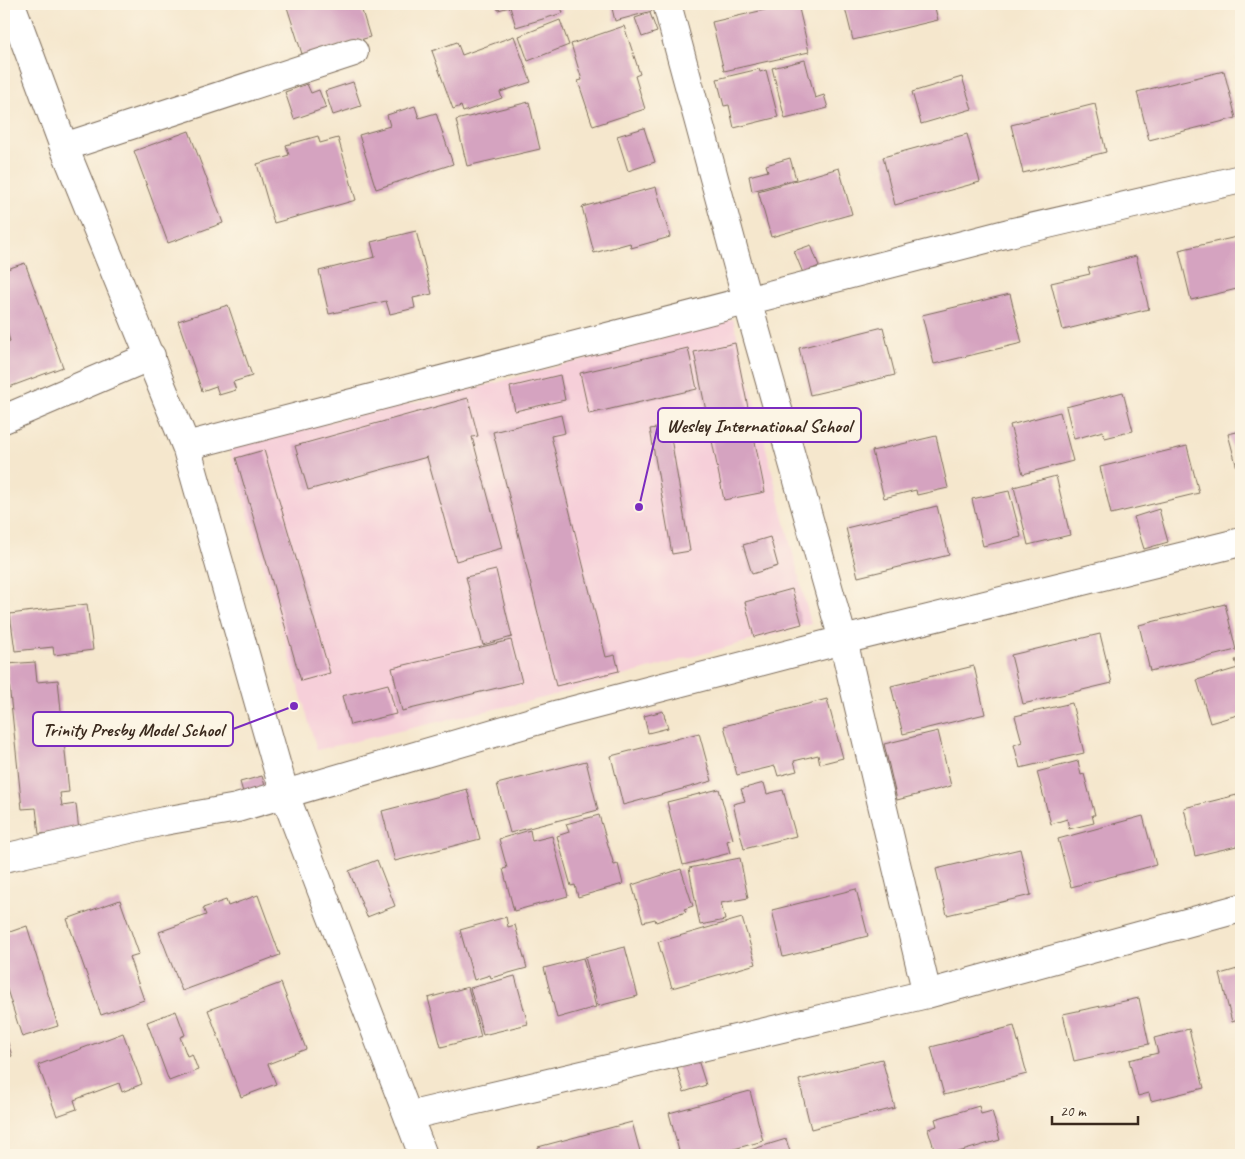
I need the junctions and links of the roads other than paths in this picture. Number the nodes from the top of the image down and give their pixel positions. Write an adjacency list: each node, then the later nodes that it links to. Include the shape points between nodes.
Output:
1 (11, 4): 4 (street)
2 (667, 4): 6 (street)
3 (354, 52): 4 (street)
4 (64, 147): 7 (street)
5 (1241, 179): 6 (street, via 1009,233)
6 (747, 300): 9 (street); 11 (street)
7 (151, 356): 8 (street); 9 (street)
8 (4, 419)
9 (186, 446): 12 (street)
10 (1241, 542): 11 (street)
11 (842, 640): 12 (street, via 559,714); 15 (street)
12 (285, 795): 13 (street); 16 (street)
13 (4, 858)
14 (1241, 908): 15 (street)
15 (927, 994): 16 (street)
16 (408, 1116): 17 (street)
17 (423, 1155)

